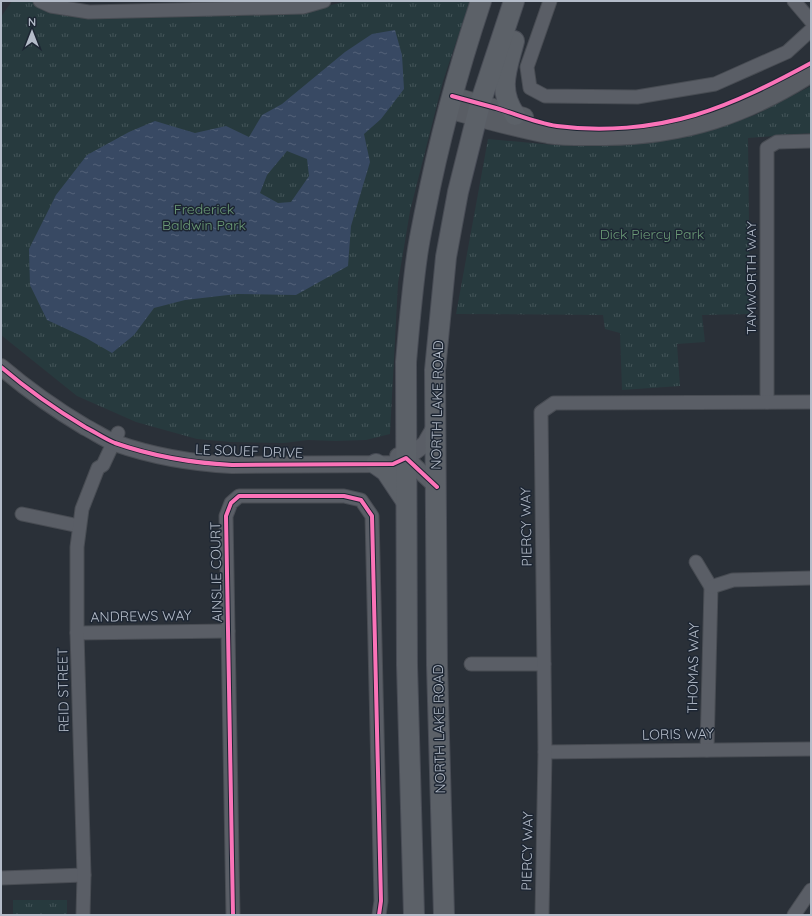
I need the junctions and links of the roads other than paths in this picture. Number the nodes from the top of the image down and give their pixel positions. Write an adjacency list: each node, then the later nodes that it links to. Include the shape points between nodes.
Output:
1 (40, 1): 2 (street, via 52,6 89,12 303,7)
2 (324, 1)
3 (481, 1): 12 (main road, NORTH LAKE ROAD)
4 (514, 1): 13 (main road, NORTH LAKE ROAD)
5 (526, 1): 14 (main road, via 507,62 505,79 506,98)
6 (550, 1): 9 (street, via 527,67 530,88 545,96 637,97 715,84 787,52)
7 (794, 1): 8 (street)
8 (811, 21)
9 (811, 30)
10 (811, 63): 14 (main road, via 724,105 694,116 659,123 629,127 578,128)
11 (811, 73): 13 (main road, via 770,97 720,118 662,132 629,136 549,134 526,129)
12 (450, 103): 13 (main road); 22 (main road, NORTH LAKE ROAD, via 432,175 417,255 406,362)
13 (478, 110): 14 (main road); 20 (main road, NORTH LAKE ROAD, via 458,192 446,257 435,370)
14 (515, 115)
15 (811, 141): 18 (street, TAMWORTH WAY, via 777,142 767,148)
16 (1, 354): 21 (street, LE SOUEF DRIVE, via 55,398)
17 (1, 367): 21 (street, LE SOUEF DRIVE, via 56,409)
18 (767, 402): 19 (street, PIERCY WAY); 34 (street, PIERCY WAY, via 554,403 541,412)
19 (811, 402)
20 (436, 425): 22 (street, LE SOUEF DRIVE, via 425,444); 24 (main road, NORTH LAKE ROAD)
21 (112, 436): 22 (street, LE SOUEF DRIVE, via 215,455 392,455); 23 (street, LE SOUEF DRIVE, via 157,455 211,464); 27 (street, REID STREET, via 103,464 98,468 82,509)
22 (406, 458): 23 (street, LE SOUEF DRIVE, via 393,464); 24 (street); 25 (main road, NORTH LAKE ROAD)
23 (376, 464): 25 (main road, via 386,471)
24 (437, 487): 45 (main road, NORTH LAKE ROAD, via 437,665)
25 (406, 501): 44 (main road, NORTH LAKE ROAD, via 407,666)
26 (22, 514): 27 (street)
27 (79, 526): 32 (street, REID STREET)
28 (696, 562): 30 (street)
29 (811, 578): 30 (street, via 733,580)
30 (711, 588): 36 (street, THOMAS WAY)
31 (228, 631): 32 (street, ANDREWS WAY); 42 (street, AINSLIE COURT); 43 (street, AINSLIE COURT, via 226,516 231,503 239,496 344,496 361,500 372,516 381,901)
32 (77, 633): 38 (street, REID STREET)
33 (471, 664): 34 (street)
34 (544, 664): 37 (street, PIERCY WAY)
35 (811, 749): 36 (street, LORIS WAY)
36 (707, 750): 37 (street, LORIS WAY)
37 (545, 752): 46 (street, PIERCY WAY)
38 (84, 876): 39 (street); 41 (street, REID STREET)
39 (1, 878)
40 (811, 890): 47 (street)
41 (83, 915)
42 (233, 915)
43 (379, 915)
44 (414, 915)
45 (444, 915)
46 (542, 915)
47 (794, 915)

